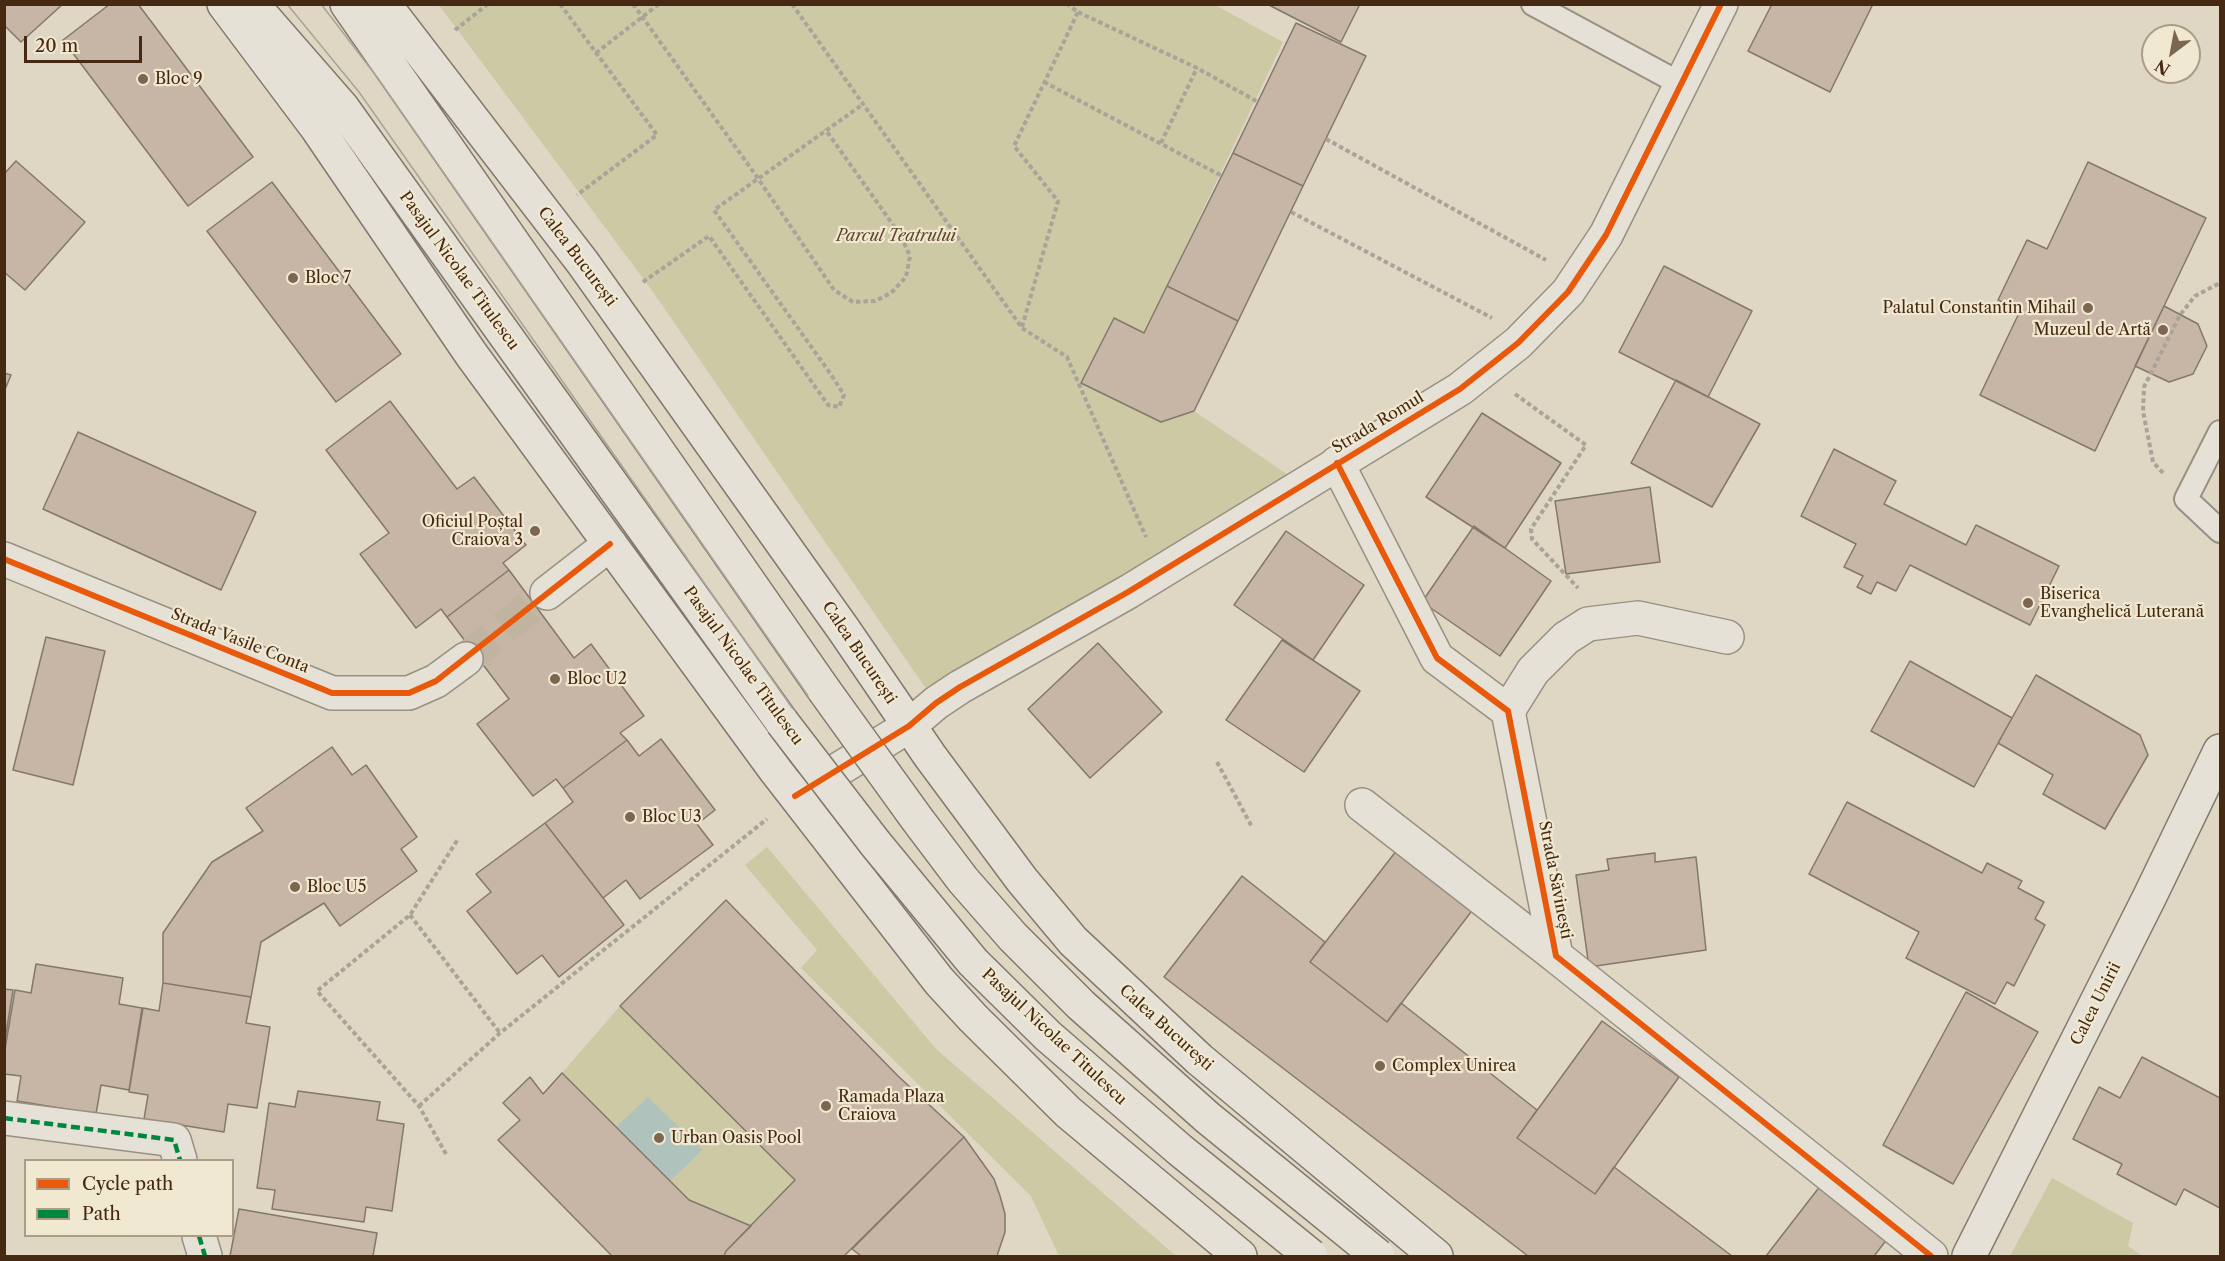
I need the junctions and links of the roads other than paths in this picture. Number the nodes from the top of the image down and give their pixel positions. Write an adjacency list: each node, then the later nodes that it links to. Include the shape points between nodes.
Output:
1 (224, 4): 11 (main road)
2 (252, 4): 27 (main road, Pasajul Nicolae Titulescu, bridge, via 342,107 782,722 874,843 973,962 1057,1043)
3 (347, 4): 28 (main road, bridge, via 825,690 963,880 1081,1005 1191,1103)
4 (384, 4): 17 (main road, Calea București, via 583,262)
5 (1533, 4): 7 (lane)
6 (1720, 4): 7 (main road, Strada Romul)
7 (1682, 84): 9 (main road, Strada Romul, via 1606,235 1568,292 1525,336 1460,389)
8 (2220, 432): 10 (lane, via 2187,499)
9 (1337, 463): 16 (main road, via 1437,658); 17 (main road, Strada Romul, via 960,687)
10 (2220, 531)
11 (610, 544): 13 (main road); 19 (main road)
12 (4, 559): 15 (main road, Strada Vasile Conta, via 332,693 409,693 436,681)
13 (547, 593)
14 (1727, 637): 16 (main road, via 1638,618 1588,624 1566,638 1533,671)
15 (465, 658)
16 (1508, 711): 21 (main road, Strada Săvinești)
17 (909, 726): 19 (main road, Strada Romul); 29 (main road, Calea București, via 1022,880 1073,941 1199,1059)
18 (2220, 750): 31 (main road, Calea Unirii)
19 (795, 796): 26 (main road, via 939,981 973,1018 1068,1112)
20 (1362, 805): 21 (main road, Strada Săvinești)
21 (1556, 956): 30 (main road, Strada Săvinești)
22 (4, 1118): 23 (main road, via 174,1140)
23 (179, 1159)
24 (199, 1237): 25 (main road)
25 (205, 1257)
26 (1240, 1257)
27 (1311, 1257)
28 (1378, 1257)
29 (1436, 1257)
30 (1931, 1257)
31 (1969, 1257)

